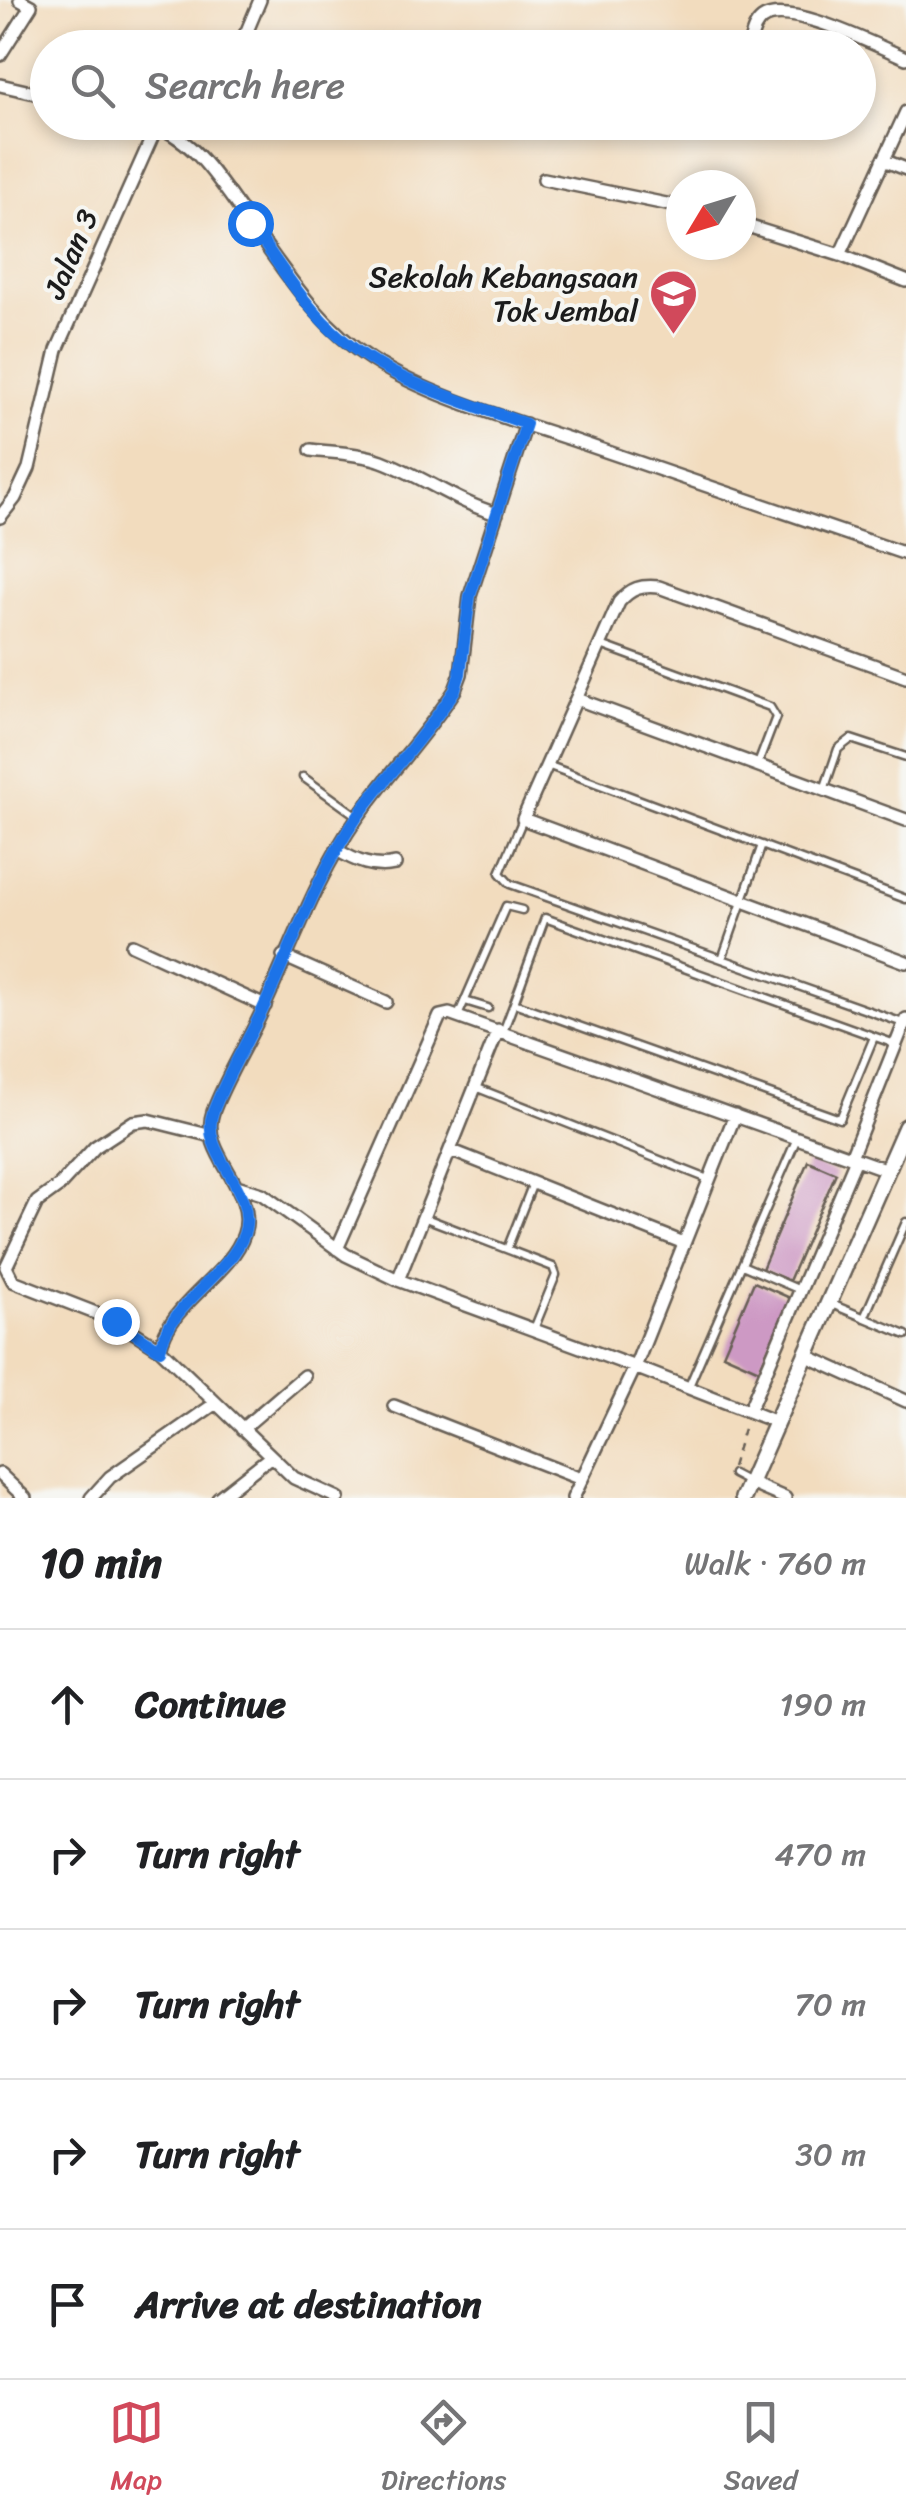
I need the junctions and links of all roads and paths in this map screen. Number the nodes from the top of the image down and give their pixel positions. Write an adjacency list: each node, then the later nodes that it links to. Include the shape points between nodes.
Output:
1 (20, 0): 7 (street, via 31,6)
2 (260, 0): 3 (street)
3 (245, 30)
4 (754, 30): 5 (street, via 765,16 780,12)
5 (837, 30)
6 (876, 46): 8 (street)
7 (0, 55)
8 (906, 58)
9 (0, 85): 10 (street)
10 (30, 92)
11 (906, 112): 14 (street)
12 (144, 140): 24 (street, Jalan 3, via 56,350 29,468)
13 (187, 140): 21 (street, via 340,338 392,373)
14 (884, 160): 15 (street); 19 (street)
15 (906, 168)
16 (544, 179): 17 (street)
17 (666, 204)
18 (756, 229): 19 (street)
19 (840, 255): 20 (street)
20 (906, 282)
21 (526, 424): 23 (street); 25 (street)
22 (311, 450): 23 (street, via 382,462)
23 (497, 514): 34 (street, via 470,596 455,690)
24 (0, 518)
25 (906, 554)
26 (600, 644): 27 (street, via 619,602 643,585); 28 (street); 31 (lane, via 770,707 776,716)
27 (906, 677)
28 (577, 699): 30 (street); 31 (street)
29 (906, 757): 33 (lane, via 851,739 838,749)
30 (547, 765): 35 (street); 37 (lane)
31 (758, 766): 33 (street)
32 (304, 777): 34 (lane)
33 (824, 790): 36 (street)
34 (358, 817): 38 (street)
35 (523, 820): 41 (street); 45 (lane, via 500,873 510,884)
36 (906, 820)
37 (762, 846): 40 (lane); 41 (lane)
38 (337, 850): 39 (street, via 362,862); 44 (street)
39 (395, 864)
40 (906, 899)
41 (742, 901): 45 (lane); 46 (street)
42 (522, 910): 47 (lane, via 506,906)
43 (132, 946): 50 (street)
44 (284, 956): 48 (street); 50 (street)
45 (722, 958): 53 (lane)
46 (906, 962)
47 (465, 1001): 51 (lane); 52 (lane)
48 (386, 1002)
49 (514, 1002): 54 (lane); 55 (lane, via 840,1119); 55 (lane, via 545,918)
50 (265, 1006): 60 (street, via 212,1114)
51 (488, 1008)
52 (458, 1016): 54 (street); 71 (street, via 440,1016)
53 (905, 1021): 56 (street)
54 (501, 1031): 57 (street); 58 (street)
55 (874, 1037): 56 (lane)
56 (895, 1044): 63 (street)
57 (475, 1086): 62 (street); 65 (lane)
58 (735, 1116): 61 (street); 65 (street)
59 (906, 1126): 64 (main road)
60 (212, 1136): 67 (street); 74 (street, via 140,1119 96,1147 37,1202)
61 (797, 1138): 63 (street); 73 (lane)
62 (450, 1150): 66 (street); 68 (street)
63 (853, 1158): 64 (street); 76 (street)
64 (894, 1167): 77 (main road)
65 (710, 1180): 70 (street)
66 (533, 1183): 70 (street); 72 (lane)
67 (237, 1186): 71 (street, via 262,1194); 81 (street, via 246,1218 243,1238 168,1325)
68 (424, 1217): 72 (lane); 75 (street)
69 (906, 1222): 78 (lane)
70 (684, 1244): 83 (street)
71 (337, 1249): 75 (street)
72 (507, 1249): 79 (lane, via 553,1266 556,1274)
73 (742, 1265): 76 (lane); 85 (lane)
74 (4, 1276): 81 (street, via 116,1321)
75 (398, 1280): 79 (street)
76 (800, 1290): 89 (street)
77 (828, 1303): 78 (lane); 82 (main road)
78 (864, 1318): 80 (lane)
79 (533, 1330): 83 (street)
80 (906, 1336)
81 (160, 1350): 87 (street)
82 (805, 1355): 86 (street); 90 (main road)
83 (636, 1367): 85 (street); 95 (street)
84 (304, 1376): 91 (street)
85 (689, 1387): 89 (street)
86 (906, 1401)
87 (216, 1403): 91 (street); 98 (street, via 110,1477)
88 (394, 1406): 95 (street)
89 (749, 1411): 90 (street); 94 (path)
90 (776, 1422): 96 (main road)
91 (242, 1429): 92 (street)
92 (270, 1457): 99 (street); 100 (street, via 294,1478)
93 (0, 1474): 97 (street)
94 (734, 1474): 96 (lane)
95 (581, 1479): 101 (street)
96 (746, 1490): 102 (street)
97 (25, 1498)
98 (91, 1498)
99 (218, 1498)
100 (338, 1498)
101 (572, 1498)
102 (785, 1498)

